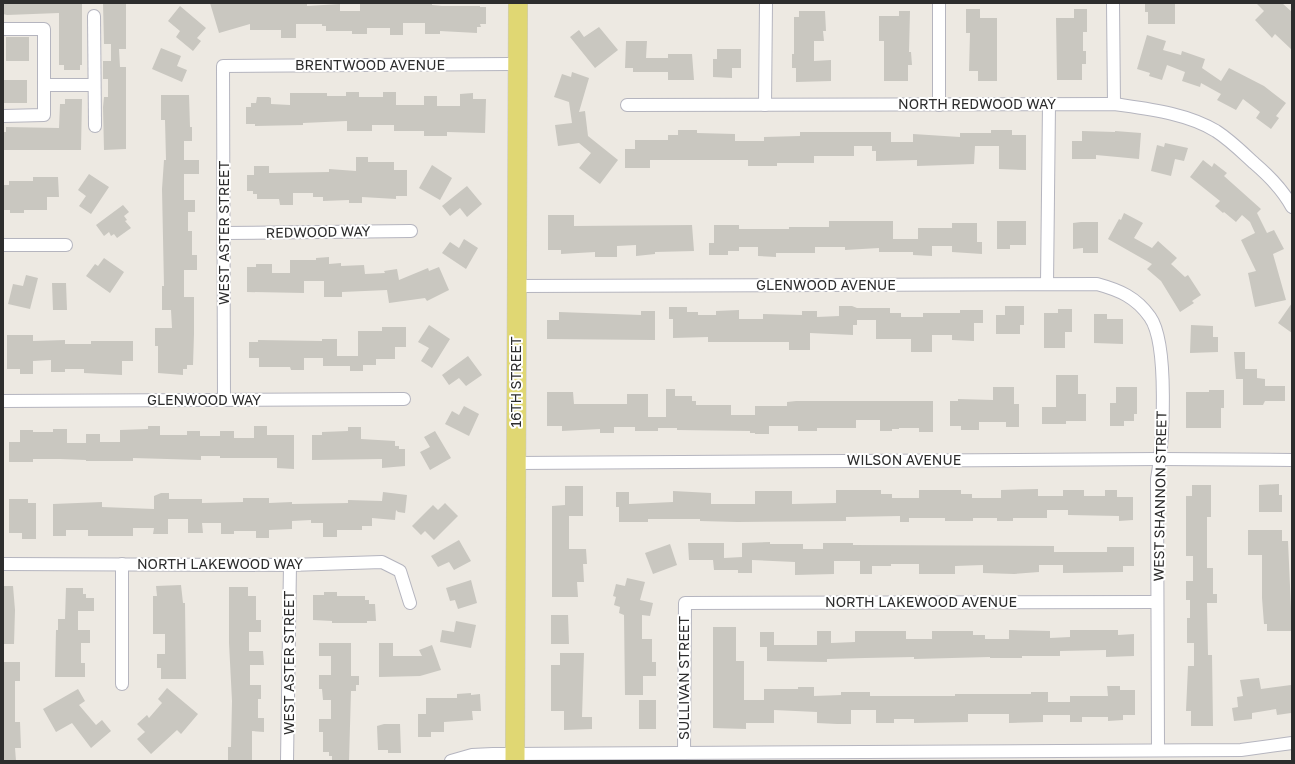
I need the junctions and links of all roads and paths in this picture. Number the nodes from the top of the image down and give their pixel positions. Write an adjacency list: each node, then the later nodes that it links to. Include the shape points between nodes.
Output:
1 (518, 3): 7 (main road, 16TH STREET)
2 (766, 3): 14 (street)
3 (939, 3): 15 (street)
4 (1113, 3): 12 (street)
5 (94, 16): 10 (street)
6 (3, 29): 9 (street, via 44,29)
7 (517, 64): 8 (street, BRENTWOOD AVENUE); 24 (main road, 16TH STREET)
8 (223, 66): 20 (street, WEST ASTER STREET)
9 (44, 85): 10 (street); 16 (street, via 44,115)
10 (94, 85): 17 (street)
11 (1049, 104): 12 (street, NORTH REDWOOD WAY); 15 (street, NORTH REDWOOD WAY); 23 (street)
12 (1114, 104): 18 (street, NORTH REDWOOD WAY, via 1168,113 1216,131 1260,168)
13 (627, 105): 14 (street, NORTH REDWOOD WAY)
14 (765, 105): 15 (street, NORTH REDWOOD WAY)
15 (940, 105)
16 (3, 116)
17 (95, 126)
18 (1292, 206)
19 (411, 231): 20 (street, REDWOOD WAY)
20 (224, 233): 26 (street, WEST ASTER STREET)
21 (3, 245): 22 (street)
22 (66, 245)
23 (1047, 284): 24 (street, GLENWOOD AVENUE); 25 (street, GLENWOOD AVENUE, via 1097,284 1117,289)
24 (517, 286): 31 (main road, 16TH STREET)
25 (1132, 298): 29 (street, WEST SHANNON STREET, via 1150,317 1162,355)
26 (224, 400): 27 (street, GLENWOOD WAY); 28 (street, GLENWOOD WAY)
27 (404, 400)
28 (3, 401)
29 (1160, 459): 30 (street, WILSON AVENUE); 31 (street, WILSON AVENUE); 36 (street, WEST SHANNON STREET, via 1157,479)
30 (1292, 460)
31 (516, 462): 42 (main road, 16TH STREET)
32 (3, 564): 33 (street, NORTH LAKEWOOD WAY)
33 (122, 564): 34 (street, NORTH LAKEWOOD WAY); 38 (street)
34 (290, 565): 37 (street, NORTH LAKEWOOD WAY, via 382,562 400,571); 43 (street, WEST ASTER STREET)
35 (684, 602): 36 (street, NORTH LAKEWOOD AVENUE); 41 (street, SULLIVAN STREET)
36 (1157, 602): 40 (street, WEST SHANNON STREET)
37 (410, 604)
38 (122, 684)
39 (1292, 744): 40 (street, via 1241,750)
40 (1158, 750): 41 (street)
41 (684, 753): 42 (street)
42 (515, 758): 44 (street, via 472,755)
43 (287, 761)
44 (451, 761)

